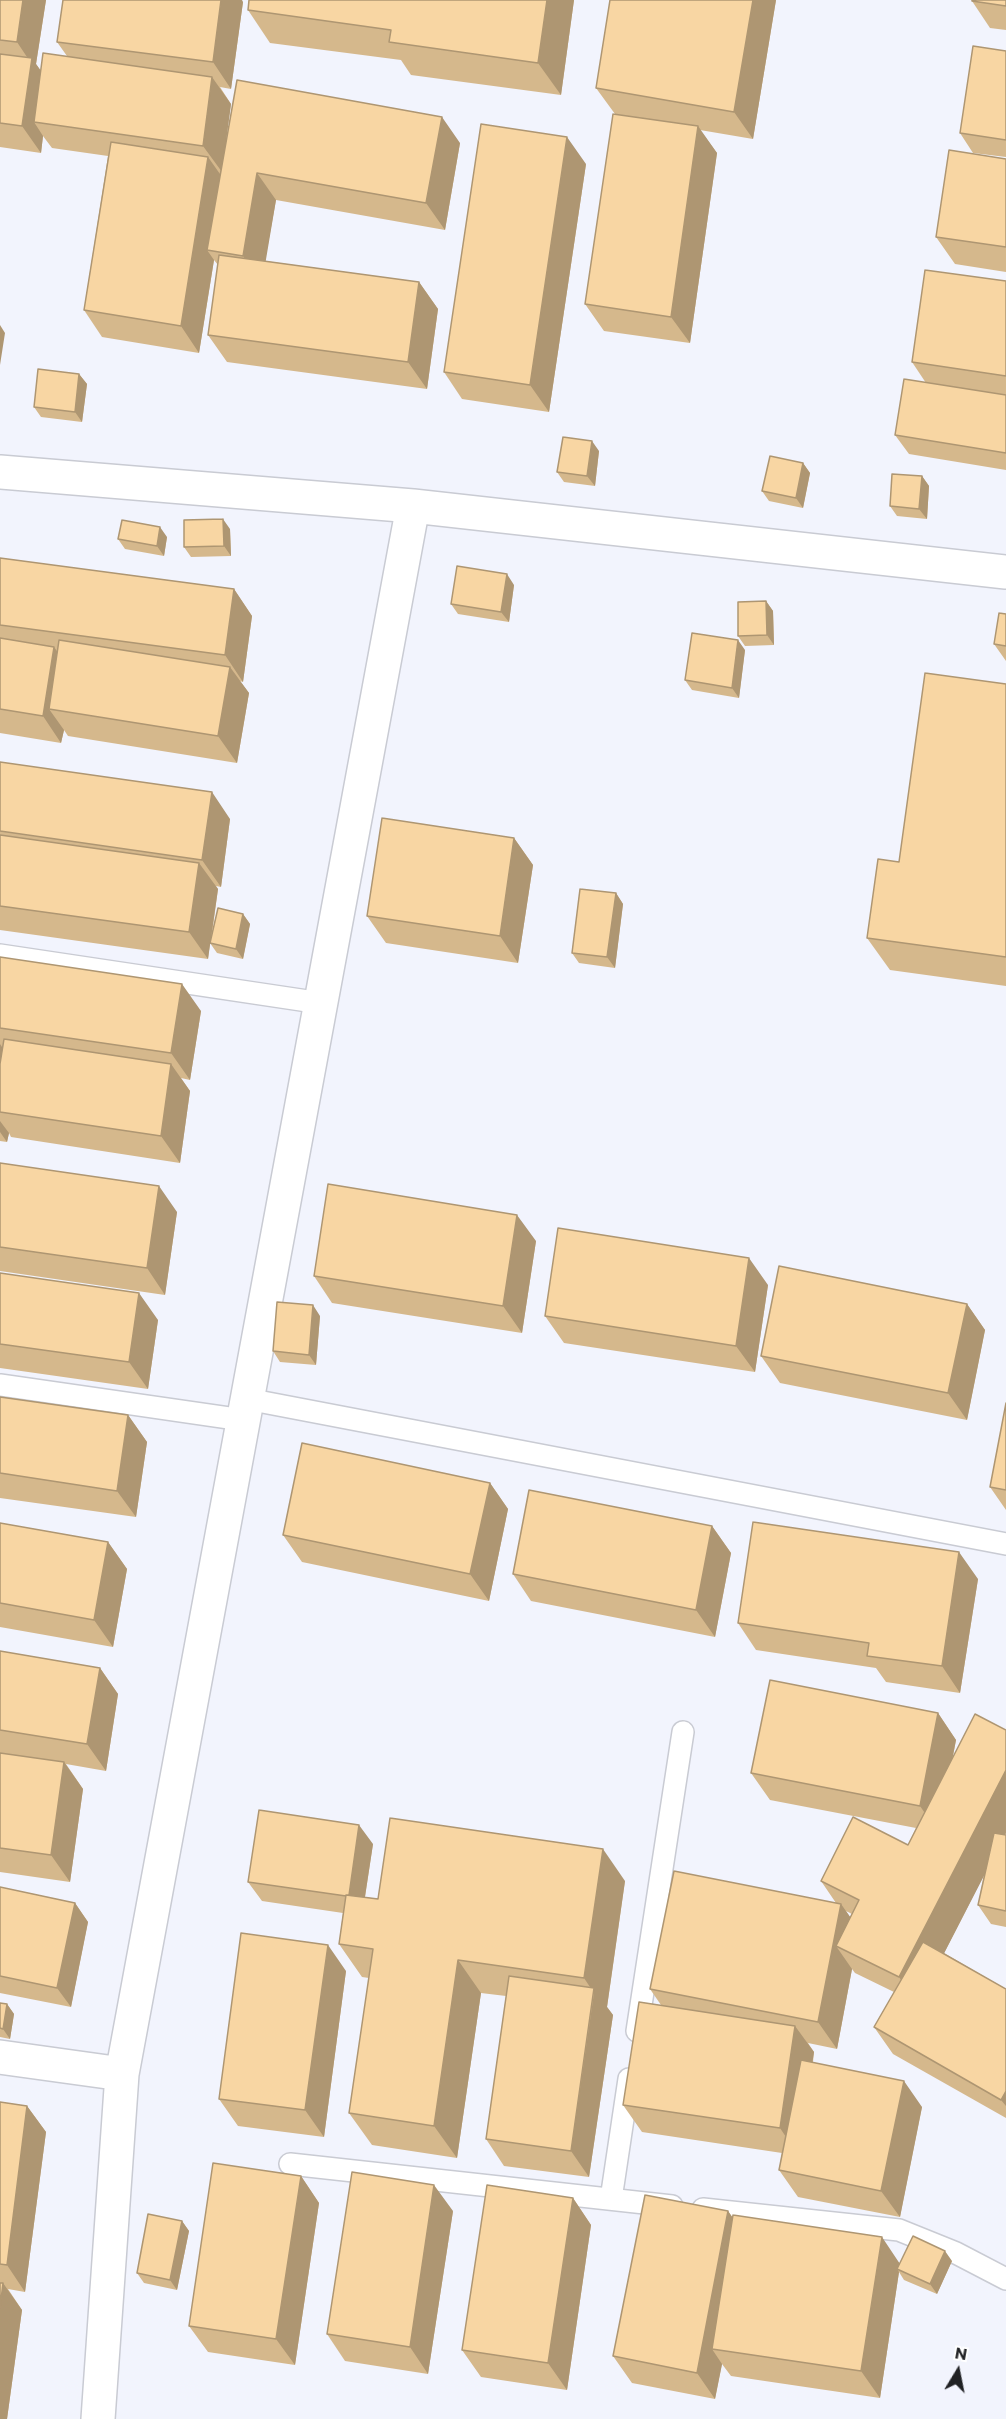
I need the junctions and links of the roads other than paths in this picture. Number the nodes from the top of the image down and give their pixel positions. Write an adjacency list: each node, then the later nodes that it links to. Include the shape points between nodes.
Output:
1 (0, 472): 2 (street)
2 (413, 506): 3 (street); 5 (street)
3 (1006, 572)
4 (0, 955): 5 (lane)
5 (321, 1004): 7 (street)
6 (0, 1385): 7 (lane)
7 (245, 1410): 8 (lane); 11 (street)
8 (1006, 1544)
9 (682, 1732): 13 (lane)
10 (0, 2057): 11 (street)
11 (122, 2074): 15 (street)
12 (290, 2164): 13 (lane)
13 (611, 2199): 14 (lane, via 899,2230)
14 (1006, 2279)
15 (98, 2419)

